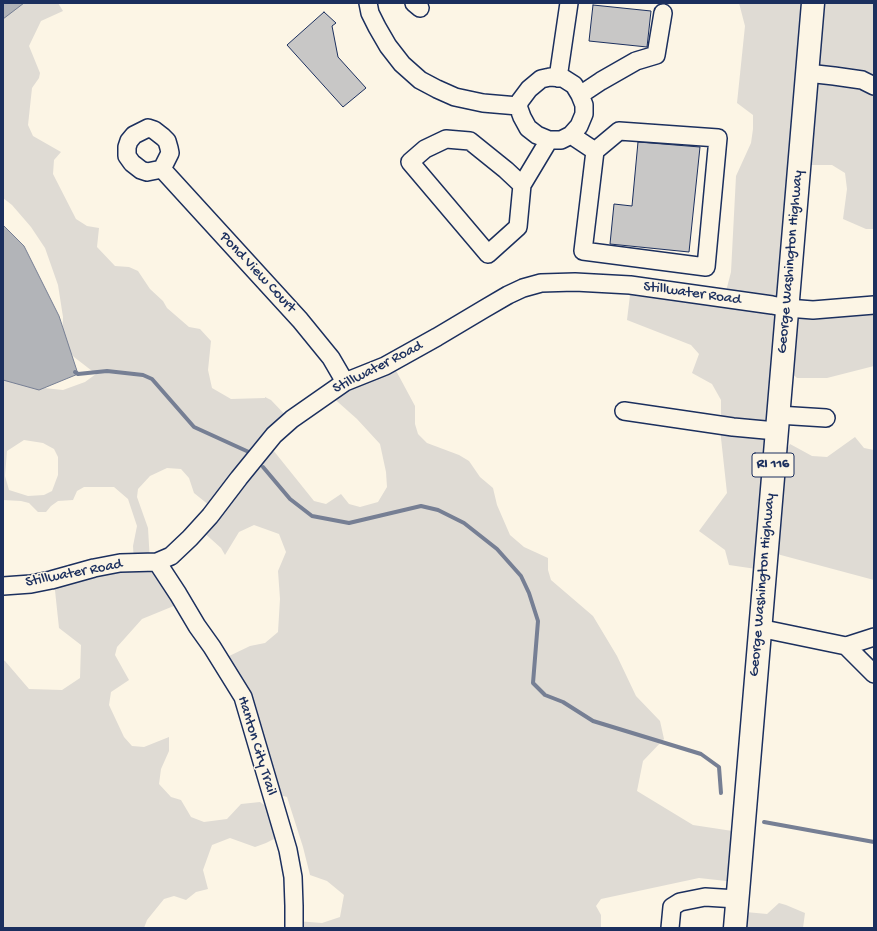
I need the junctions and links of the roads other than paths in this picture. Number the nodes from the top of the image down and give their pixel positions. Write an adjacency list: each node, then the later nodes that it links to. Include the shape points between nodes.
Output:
1 (368, 3): 9 (street, via 370,13 388,46 402,64 420,80 454,97)
2 (569, 3): 6 (street)
3 (812, 3): 5 (main road, George Washington Highway / RI 116)
4 (663, 13): 8 (street, via 656,55 636,61)
5 (807, 73): 7 (street, via 862,80); 16 (main road, George Washington Highway / RI 116)
6 (558, 78): 8 (street, via 563,78 574,85); 9 (street, via 541,79 529,89)
7 (874, 86)
8 (580, 95): 10 (street, via 584,114 579,126)
9 (518, 106): 11 (street, via 528,128)
10 (571, 135): 11 (street, via 561,140); 12 (street)
11 (549, 140): 14 (street)
12 (595, 151): 12 (street, via 583,251 706,267 718,138 619,130)
13 (162, 169): 17 (street, Pond View Court, via 300,320 331,358)
14 (522, 185): 14 (street, via 470,141 446,139 425,149 410,162 488,254 518,226)
15 (874, 304): 16 (street, Stillwater Road, via 813,310)
16 (787, 308): 17 (street, Stillwater Road, via 630,285 541,283 508,295 385,366); 20 (main road, George Washington Highway / RI 116)
17 (345, 382): 21 (street, Stillwater Road, via 292,419 274,435 190,538 171,556)
18 (624, 411): 20 (street, via 732,426)
19 (826, 418): 20 (street)
20 (777, 423): 23 (main road, George Washington Highway / RI 116)
21 (157, 562): 22 (street, Stillwater Road, via 120,563 31,584); 28 (street, Hanton City Trail, via 243,697 288,850 293,877)
22 (3, 586)
23 (759, 628): 25 (street); 27 (main road, George Washington Highway / RI 116)
24 (874, 638): 25 (street)
25 (846, 646): 26 (street)
26 (874, 674)
27 (737, 899): 29 (street, via 705,897 680,902 672,907); 30 (main road, George Washington Highway / RI 116)
28 (294, 928)
29 (670, 928)
30 (735, 928)

